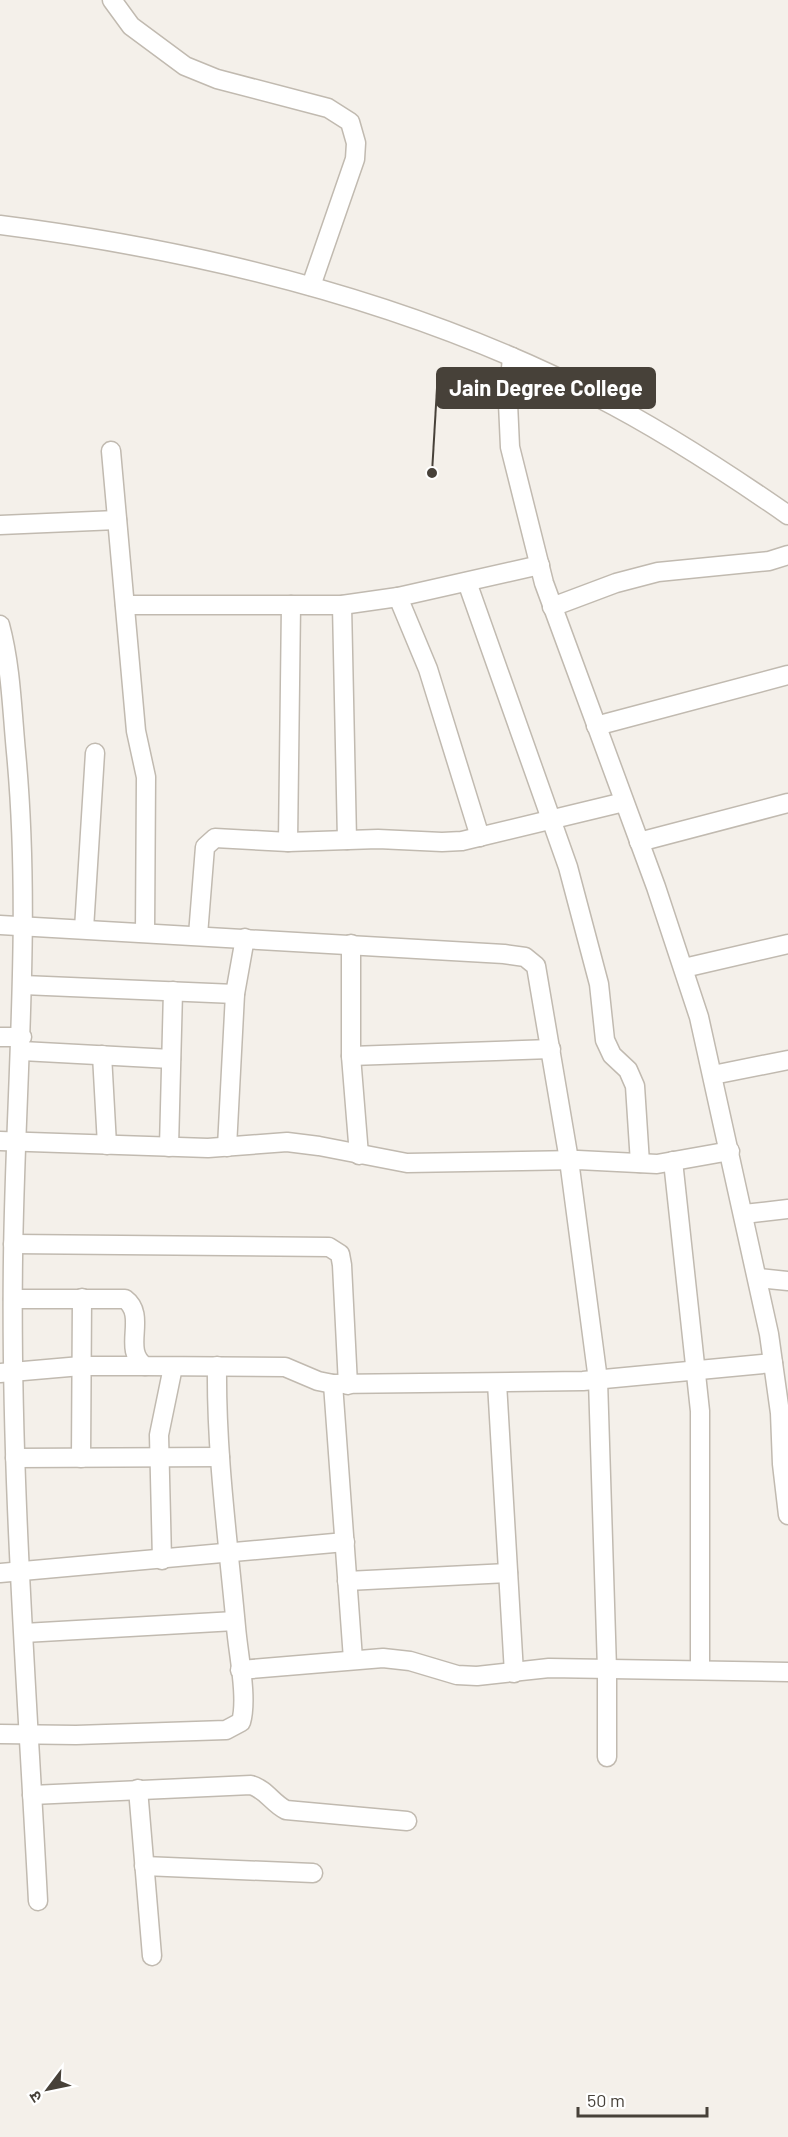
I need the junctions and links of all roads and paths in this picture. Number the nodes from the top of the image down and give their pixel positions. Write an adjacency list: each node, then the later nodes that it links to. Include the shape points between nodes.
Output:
1 (112, 0): 3 (street, via 130,26 185,66 217,79 328,108 350,122 356,143 355,159)
2 (0, 225): 3 (street, via 112,241)
3 (311, 286): 4 (street, via 398,312)
4 (512, 357): 6 (street, via 596,396 699,454); 10 (street, via 510,447)
5 (111, 451): 7 (street)
6 (788, 515)
7 (117, 520): 8 (street); 13 (street)
8 (0, 525)
9 (788, 555): 16 (street, via 770,561 638,576)
10 (540, 566): 11 (street); 16 (street)
11 (467, 582): 12 (street); 23 (street)
12 (398, 597): 15 (street); 24 (street, via 428,669)
13 (125, 605): 14 (street); 31 (street, via 136,731 146,777)
14 (291, 605): 15 (street); 26 (street)
15 (342, 605): 25 (street)
16 (552, 607): 19 (street)
17 (0, 625): 29 (street, via 21,801)
18 (788, 675): 19 (street)
19 (596, 726): 21 (street)
20 (95, 753): 30 (street)
21 (624, 802): 23 (street); 27 (street)
22 (788, 803): 27 (street)
23 (551, 819): 24 (street); 56 (street, via 568,867 598,984 605,1041 612,1055 628,1070 635,1086)
24 (480, 837): 25 (street, via 442,842)
25 (347, 840): 26 (street)
26 (288, 842): 32 (street, via 225,838 208,841 203,858)
27 (639, 842): 36 (street)
28 (0, 925): 29 (street)
29 (25, 926): 30 (street); 37 (street)
30 (84, 929): 31 (street)
31 (145, 932): 32 (street)
32 (198, 935): 33 (street)
33 (245, 938): 34 (street); 39 (street)
34 (351, 944): 42 (street, via 525,957 536,966 539,975); 44 (street)
35 (788, 944): 36 (street)
36 (684, 968): 47 (street)
37 (24, 985): 38 (street); 41 (street)
38 (173, 991): 39 (street); 45 (street)
39 (235, 994): 51 (street)
40 (0, 1037): 41 (street)
41 (22, 1044): 43 (street); 48 (street)
42 (551, 1049): 44 (street); 54 (street)
43 (102, 1055): 45 (street); 49 (street)
44 (351, 1056): 53 (street)
45 (171, 1059): 50 (street)
46 (788, 1060): 47 (street)
47 (713, 1075): 52 (street)
48 (8, 1141): 49 (street); 59 (street)
49 (107, 1144): 50 (street)
50 (169, 1147): 51 (street)
51 (227, 1147): 53 (street, via 286,1142)
52 (730, 1151): 55 (street); 58 (street)
53 (359, 1155): 54 (street, via 407,1163)
54 (569, 1160): 56 (street); 71 (street)
55 (673, 1161): 56 (street); 69 (street)
56 (640, 1163)
57 (788, 1209): 58 (street)
58 (744, 1214): 60 (street)
59 (9, 1254): 63 (street); 73 (street, via 329,1247 340,1254 342,1265)
60 (758, 1278): 61 (street); 64 (street)
61 (788, 1281)
62 (82, 1298): 63 (street); 65 (street); 66 (street, via 115,1297 131,1304 136,1317 135,1353)
63 (12, 1299): 70 (street)
64 (773, 1363): 69 (street); 78 (street)
65 (81, 1366): 66 (street); 70 (street); 77 (street)
66 (145, 1366): 67 (street)
67 (173, 1366): 68 (street); 74 (street, via 160,1424)
68 (217, 1366): 73 (street, via 285,1367 318,1381); 75 (street)
69 (696, 1371): 71 (street); 91 (street, via 701,1437)
70 (6, 1373): 76 (street)
71 (598, 1380): 72 (street); 89 (street)
72 (497, 1383): 73 (street); 84 (street)
73 (341, 1384): 79 (street)
74 (158, 1457): 75 (street); 77 (street); 81 (street)
75 (220, 1457): 80 (street)
76 (15, 1458): 77 (street); 83 (street)
77 (81, 1458)
78 (788, 1515)
79 (345, 1542): 80 (street); 85 (street)
80 (229, 1553): 81 (street); 86 (street)
81 (162, 1560): 83 (street)
82 (0, 1573): 83 (street)
83 (21, 1573): 87 (street)
84 (508, 1573): 85 (street); 93 (street)
85 (347, 1581): 88 (street)
86 (235, 1621): 87 (street); 90 (street)
87 (24, 1634): 94 (street)
88 (353, 1659): 90 (street); 93 (street, via 396,1659 457,1675)
89 (607, 1669): 91 (street); 93 (street, via 549,1668); 96 (street)
90 (240, 1670): 94 (street, via 243,1715 241,1722 226,1730)
91 (700, 1670): 92 (street)
92 (788, 1672)
93 (514, 1673)
94 (30, 1733): 95 (street); 98 (street)
95 (0, 1734)
96 (607, 1757)
97 (138, 1789): 98 (street); 99 (street, via 251,1785 262,1789 286,1810); 100 (street)
98 (33, 1795): 102 (street)
99 (407, 1821)
100 (144, 1866): 101 (street); 103 (street)
101 (313, 1872)
102 (38, 1901)
103 (152, 1956)

